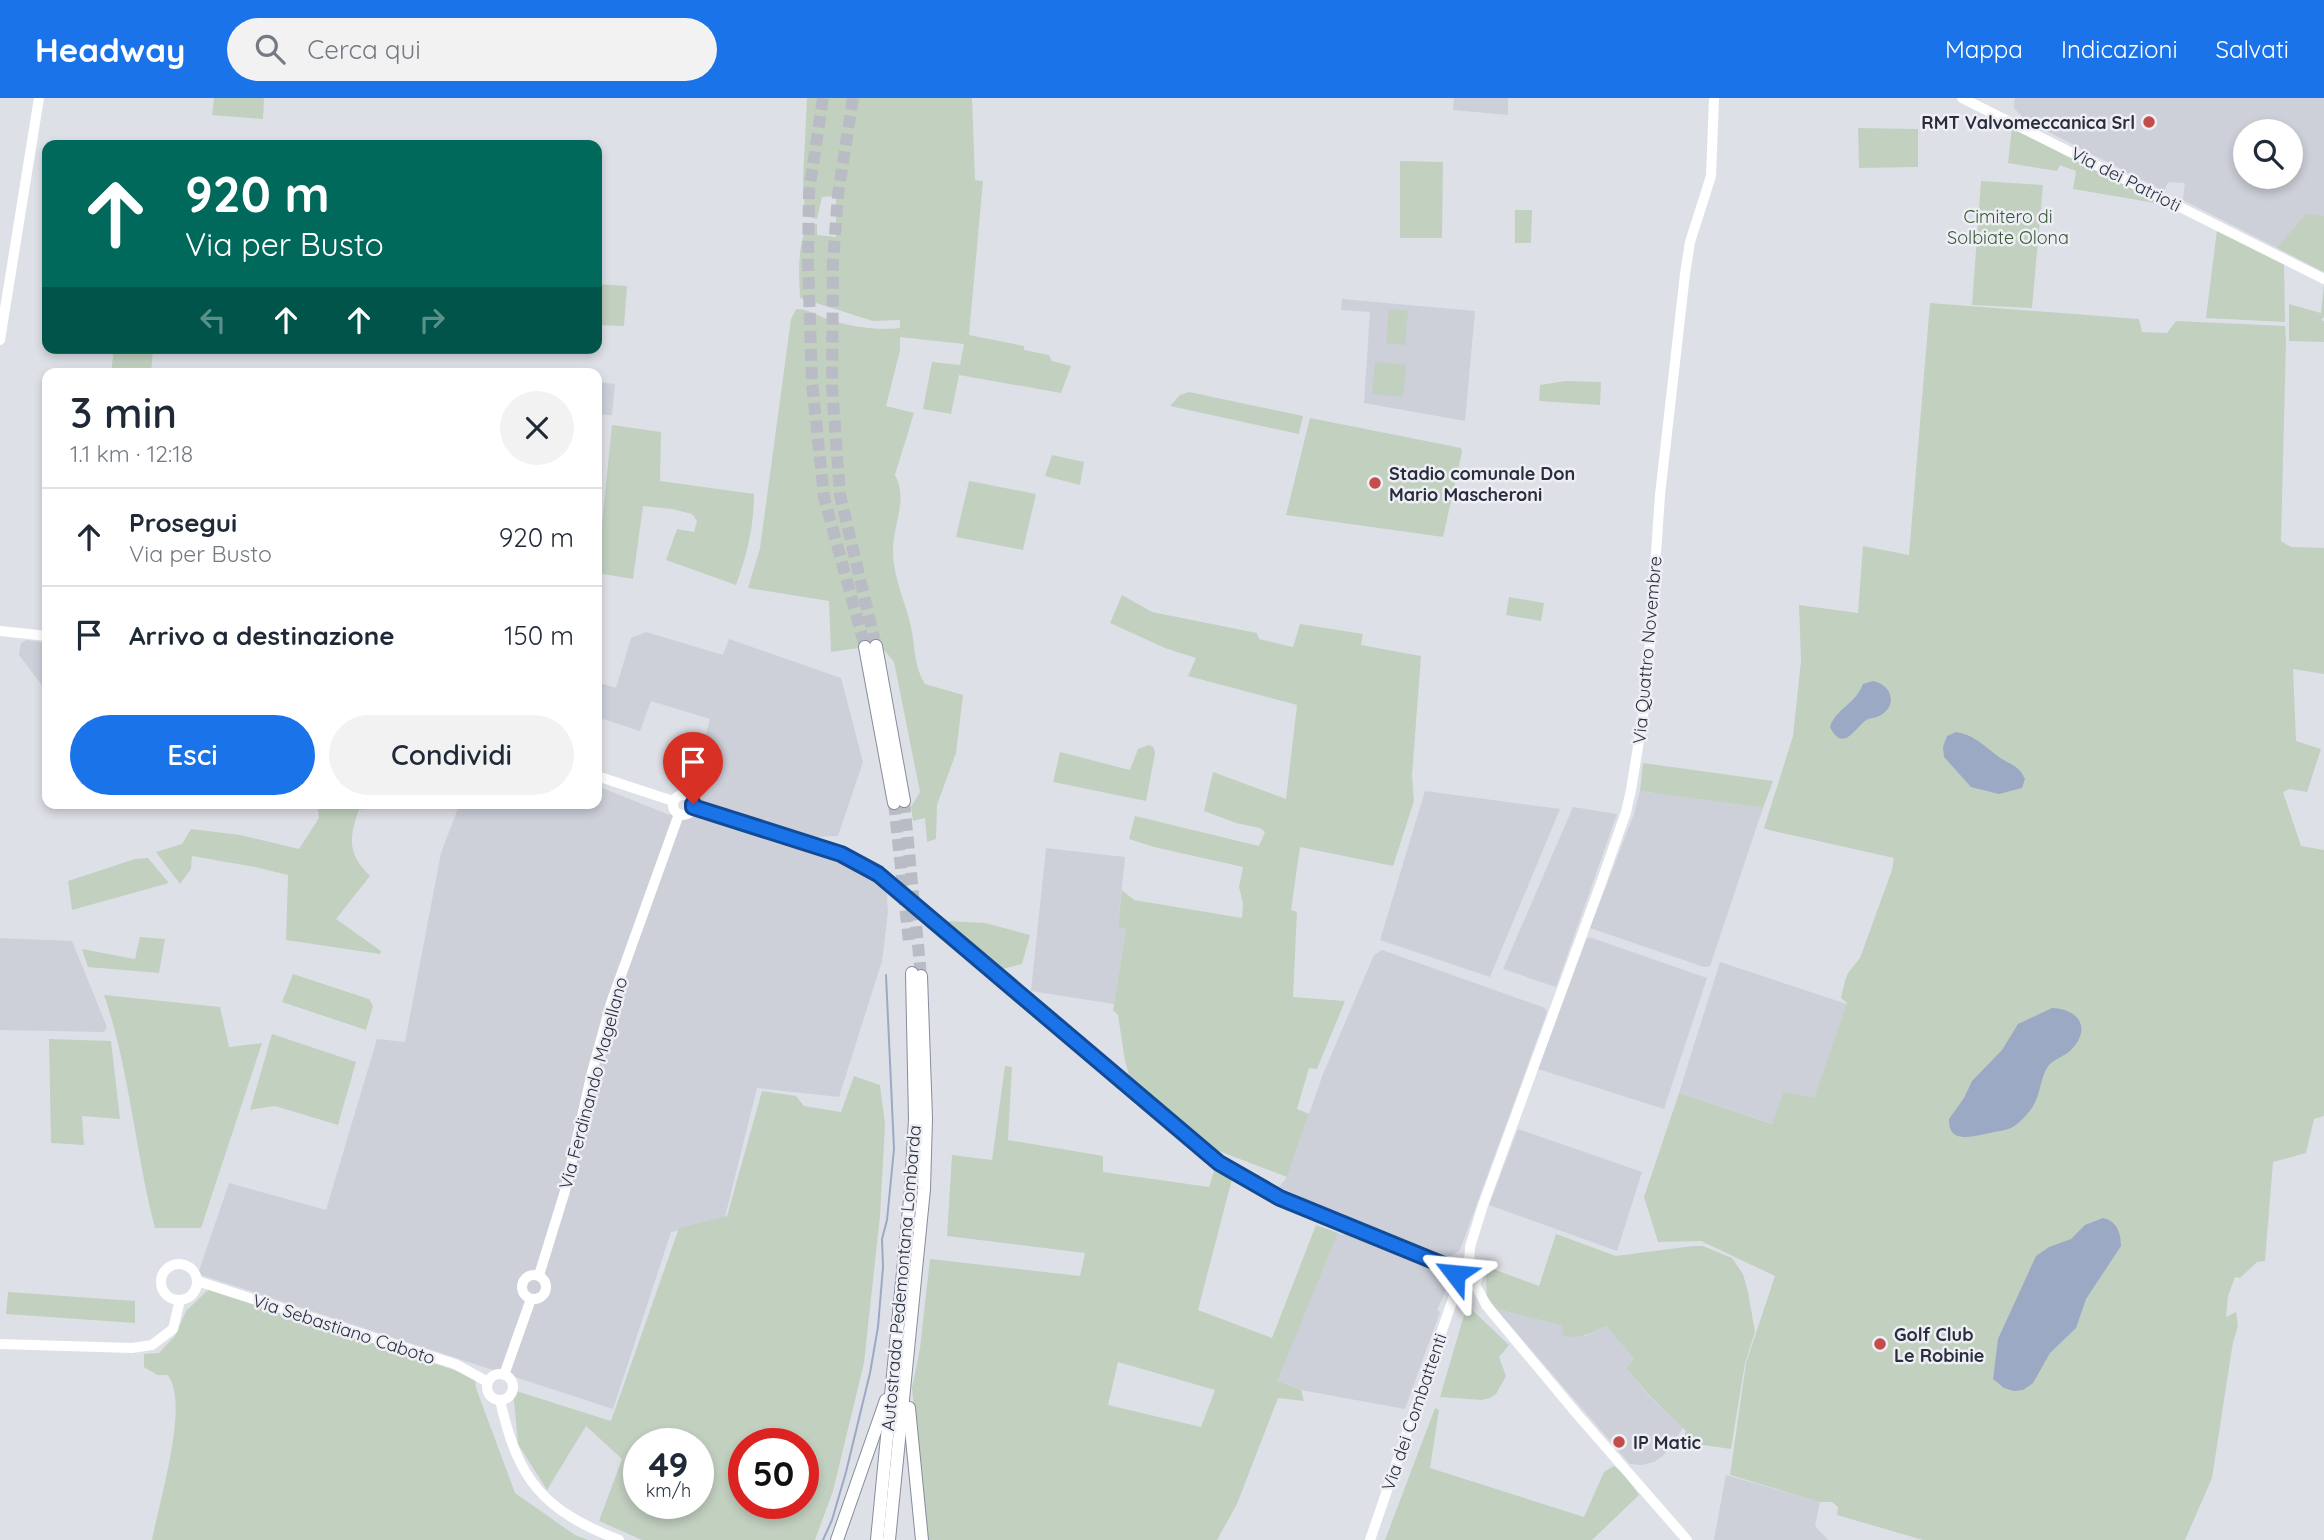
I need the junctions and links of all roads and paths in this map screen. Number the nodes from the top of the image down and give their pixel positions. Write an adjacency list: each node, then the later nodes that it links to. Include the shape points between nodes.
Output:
1 (39, 98): 5 (street)
2 (1714, 98): 15 (street, Via Quattro Novembre, via 1710,176 1685,274 1660,495 1646,698 1631,790 1483,1205)
3 (1962, 98): 4 (street, Via dei Patrioti)
4 (2324, 279)
5 (0, 340)
6 (0, 631): 7 (street)
7 (42, 635)
8 (871, 646): 11 (highway)
9 (602, 778): 10 (street)
10 (673, 802): 12 (street, via 685,795); 13 (street)
11 (899, 802)
12 (693, 807): 13 (street, via 686,815); 16 (street, via 841,854 878,874 1219,1163 1280,1198)
13 (679, 814): 17 (street, Via Ferdinando Magellano, via 611,1003 565,1191)
14 (916, 975): 25 (highway, Autostrada Pedemontana Lombarda, via 915,1119)
15 (1469, 1264): 16 (street); 20 (street, via 1477,1270)
16 (1456, 1270): 19 (street)
17 (538, 1275): 21 (street, Via Ferdinando Magellano, via 547,1289); 21 (street, Via Ferdinando Magellano, via 523,1281 523,1292)
18 (197, 1281): 22 (street, via 190,1296); 22 (street, via 188,1266 166,1269 161,1280 163,1292); 26 (street, Via Sebastiano Caboto, via 454,1364)
19 (1458, 1284): 20 (street); 33 (street, Via dei Combattenti)
20 (1475, 1284): 34 (street, via 1486,1305)
21 (531, 1299): 24 (street, Via Ferdinando Magellano)
22 (180, 1300): 23 (street, via 173,1329 152,1345)
23 (0, 1344)
24 (504, 1375): 26 (street, via 496,1374); 27 (street, via 512,1390)
25 (899, 1379): 29 (highway); 30 (highway, Autostrada Pedemontana Lombarda); 31 (highway, Autostrada Pedemontana Lombarda); 32 (highway)
26 (488, 1382): 27 (street, Via Sebastiano Caboto, via 489,1395)
27 (500, 1400): 28 (street, via 512,1442 538,1490 568,1517)
28 (619, 1540)
29 (837, 1540)
30 (877, 1540)
31 (889, 1540)
32 (922, 1540)
33 (1370, 1540)
34 (1687, 1540)

